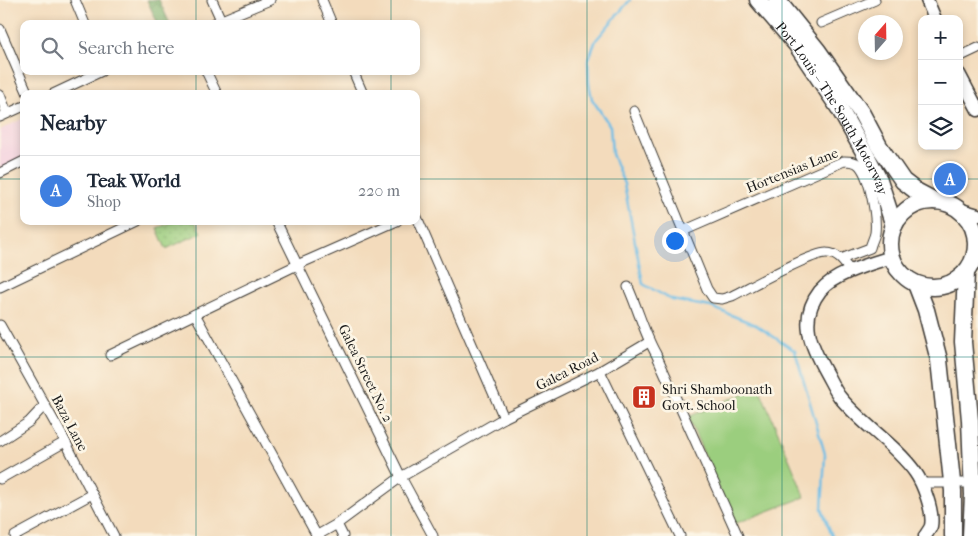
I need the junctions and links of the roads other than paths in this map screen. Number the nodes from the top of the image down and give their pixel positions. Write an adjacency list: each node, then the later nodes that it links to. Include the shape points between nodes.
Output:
1 (75, 0): 10 (street)
2 (212, 0): 11 (street)
3 (270, 0): 11 (street)
4 (322, 0): 12 (street)
5 (758, 0): 39 (highway, Port Louis – The South Motorway, via 796,44 839,108 879,180)
6 (777, 0): 32 (highway, Port Louis – The South Motorway, via 824,59 903,181)
7 (875, 0): 13 (street)
8 (927, 0): 9 (street)
9 (933, 15)
10 (84, 20)
11 (222, 20)
12 (330, 20)
13 (821, 23)
14 (0, 29): 21 (street)
15 (978, 48): 16 (street)
16 (963, 54)
17 (96, 75): 22 (street)
18 (208, 75): 23 (street)
19 (354, 75): 24 (street)
20 (963, 82): 27 (street)
21 (26, 90)
22 (72, 90)
23 (215, 90)
24 (359, 90)
25 (0, 95): 29 (street)
26 (20, 108): 29 (street)
27 (978, 110)
28 (634, 111): 40 (street)
29 (4, 115)
30 (20, 163): 31 (street)
31 (0, 173)
32 (935, 201): 33 (highway); 39 (highway, via 918,204 904,212)
33 (958, 209): 34 (street); 41 (highway, via 969,220)
34 (978, 215)
35 (420, 224): 56 (street)
36 (130, 225): 48 (street)
37 (278, 225): 44 (street, Galea Street No. 2)
38 (387, 225): 44 (street)
39 (894, 226): 42 (highway, via 890,236)
40 (683, 231): 43 (street, via 713,298 732,296 813,256 828,252); 43 (street, Hortensias Lane, via 850,161 859,165 869,186 875,213 875,234 870,248)
41 (977, 248): 46 (highway)
42 (892, 257): 45 (street); 47 (highway, via 901,273)
43 (841, 259): 45 (street)
44 (297, 265): 50 (street); 59 (street, Galea Street No. 2)
45 (851, 272): 61 (street, via 820,291 808,316 811,344 839,396 906,461)
46 (966, 272): 47 (highway, via 943,286); 74 (highway, via 963,342 970,420)
47 (916, 284): 73 (highway, via 938,360 954,491)
48 (0, 287)
49 (628, 287): 52 (street)
50 (195, 314): 53 (street); 67 (street)
51 (0, 325): 55 (street, Baza Lane)
52 (649, 342): 54 (street, Galea Road); 71 (street)
53 (110, 354)
54 (600, 371): 56 (street, Galea Road); 70 (street)
55 (45, 405): 57 (street, via 29,422); 58 (street, Baza Lane)
56 (504, 418): 59 (street, Galea Road)
57 (0, 441)
58 (65, 442): 60 (street); 63 (street, Baza Lane)
59 (401, 477): 64 (street, Galea Road); 69 (street, Galea Street No. 2)
60 (0, 479)
61 (921, 483): 62 (street); 72 (street, via 930,511 931,526)
62 (944, 483)
63 (92, 494): 65 (street); 66 (street, Baza Lane)
64 (337, 524): 67 (street, Galea Road); 68 (street)
65 (15, 536)
66 (114, 536)
67 (316, 536)
68 (343, 536)
69 (433, 536)
70 (680, 536)
71 (738, 536)
72 (925, 536)
73 (953, 536)
74 (971, 536)

